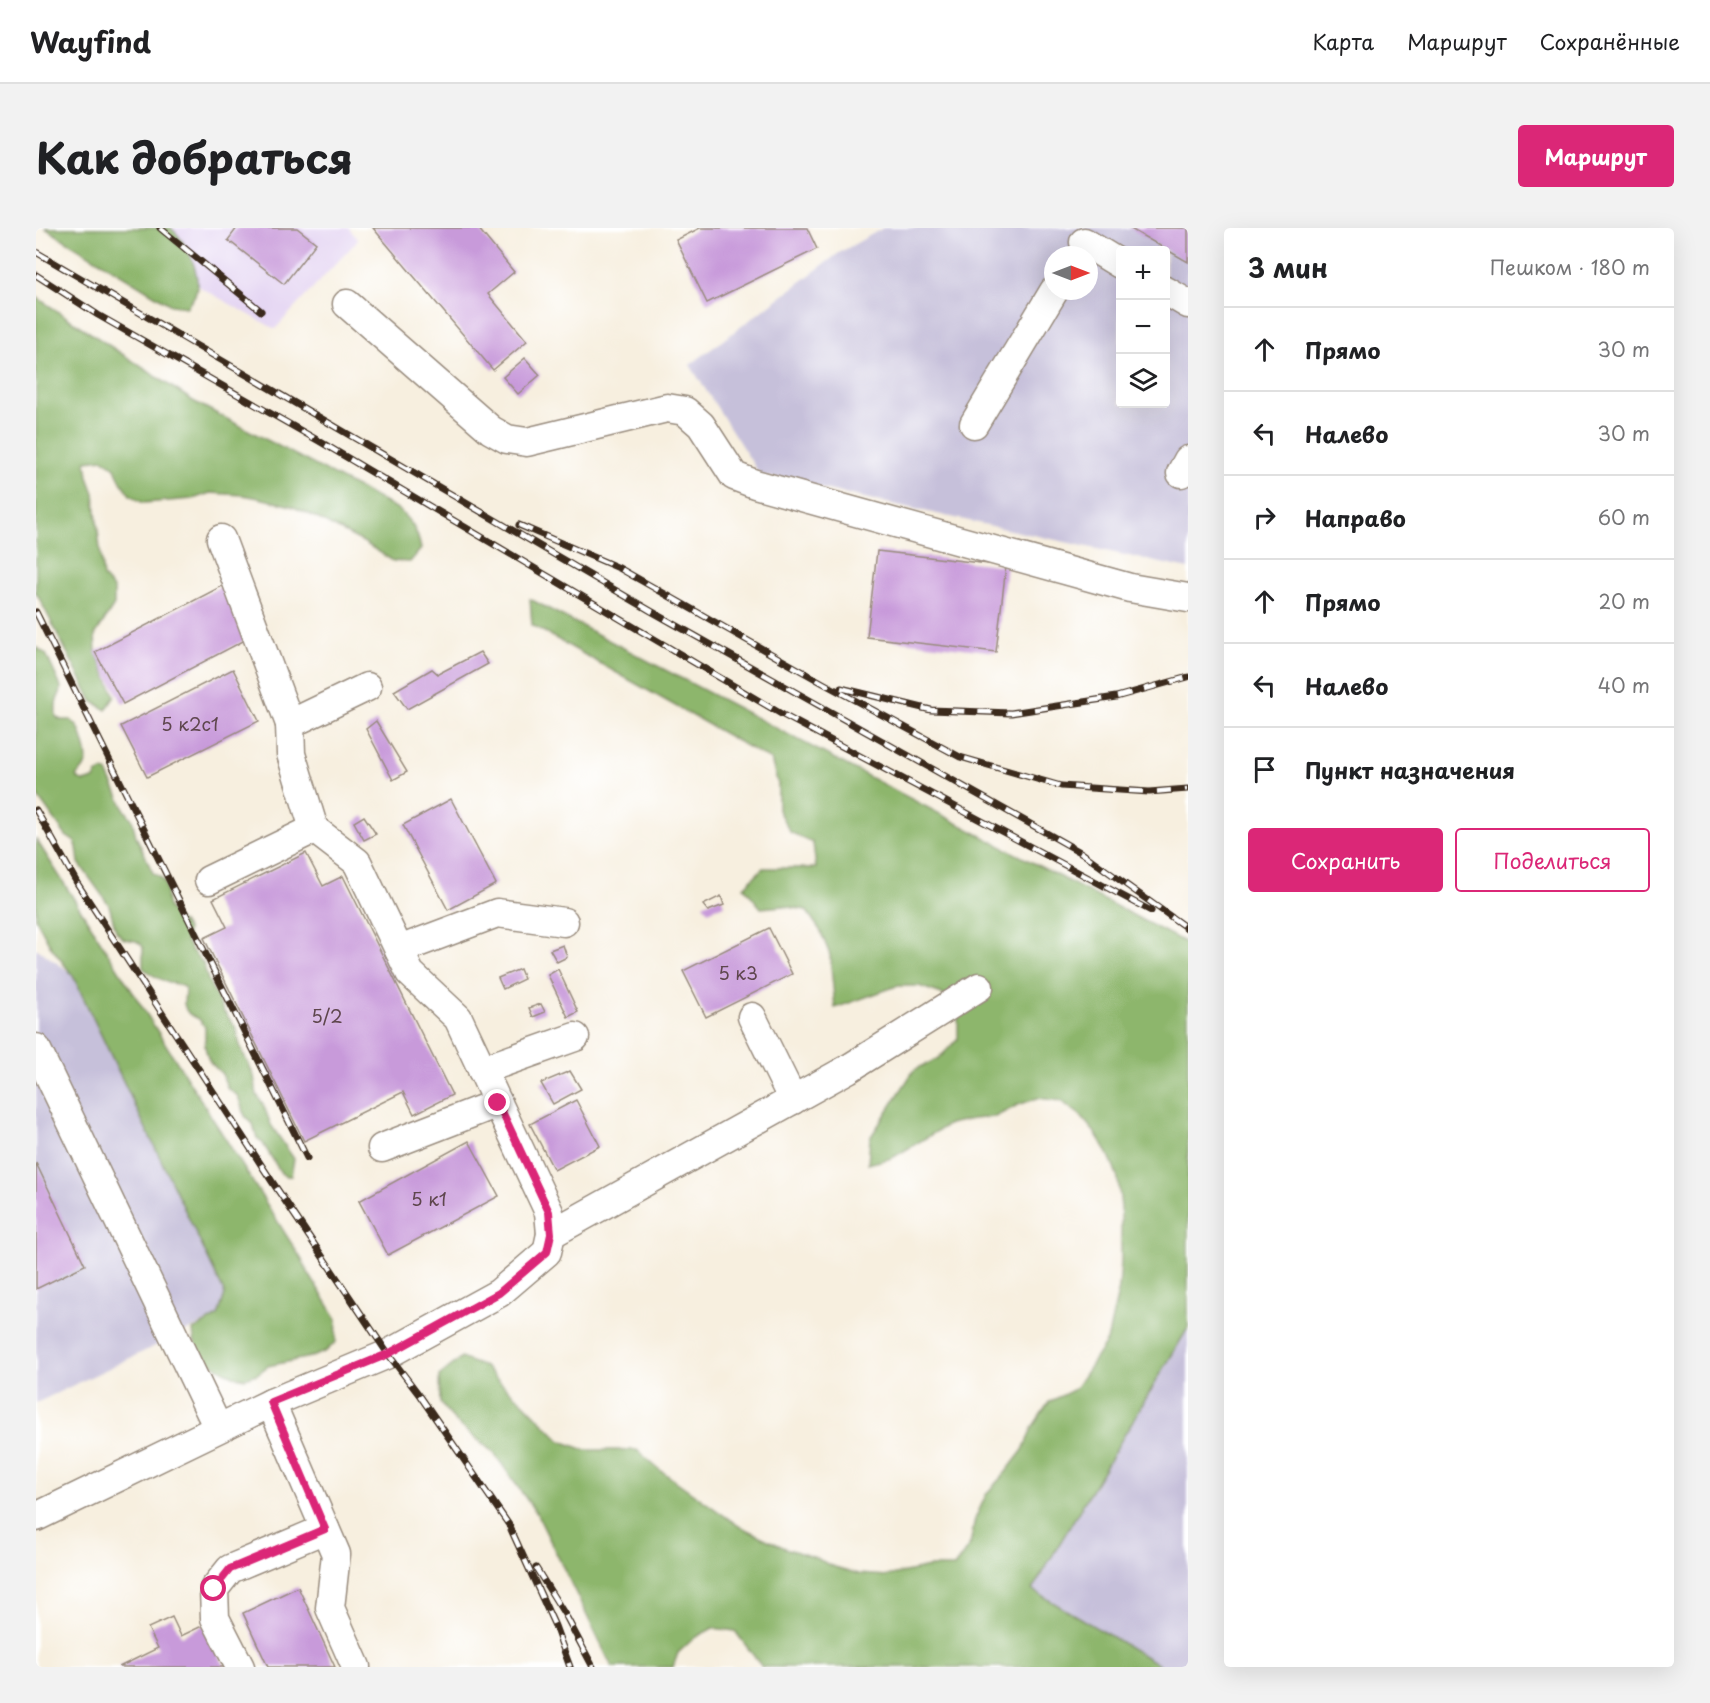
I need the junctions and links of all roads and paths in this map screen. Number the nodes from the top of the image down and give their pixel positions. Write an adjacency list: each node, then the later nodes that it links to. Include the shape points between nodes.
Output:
1 (1084, 242): 2 (lane)
2 (1116, 262)
3 (1170, 293): 6 (lane)
4 (1049, 300): 7 (lane)
5 (347, 304): 9 (lane, via 491,430 507,439 527,442 667,408 685,411 700,425 734,476 755,484 1130,588)
6 (1188, 304)
7 (974, 424)
8 (222, 539): 11 (lane)
9 (1188, 598)
10 (367, 687): 11 (lane)
11 (290, 724): 12 (lane, via 291,754)
12 (314, 829): 13 (lane); 15 (lane, via 357,862)
13 (209, 880)
14 (564, 922): 15 (lane, via 497,913)
15 (399, 950): 20 (lane, via 410,973 458,1018)
16 (979, 987): 21 (lane)
17 (752, 1017): 21 (lane)
18 (575, 1037): 20 (lane)
19 (36, 1048): 26 (lane)
20 (482, 1070): 22 (lane)
21 (792, 1100): 24 (lane)
22 (498, 1103): 23 (lane); 24 (lane, via 549,1212)
23 (382, 1148)
24 (551, 1234): 25 (lane, via 547,1252 499,1293 388,1354)
25 (271, 1402): 26 (lane); 28 (lane)
26 (218, 1428): 27 (lane)
27 (36, 1517)
28 (325, 1529): 29 (lane, via 230,1569 214,1589 215,1618); 30 (lane, via 336,1554 330,1608)
29 (240, 1667)
30 (356, 1667)

